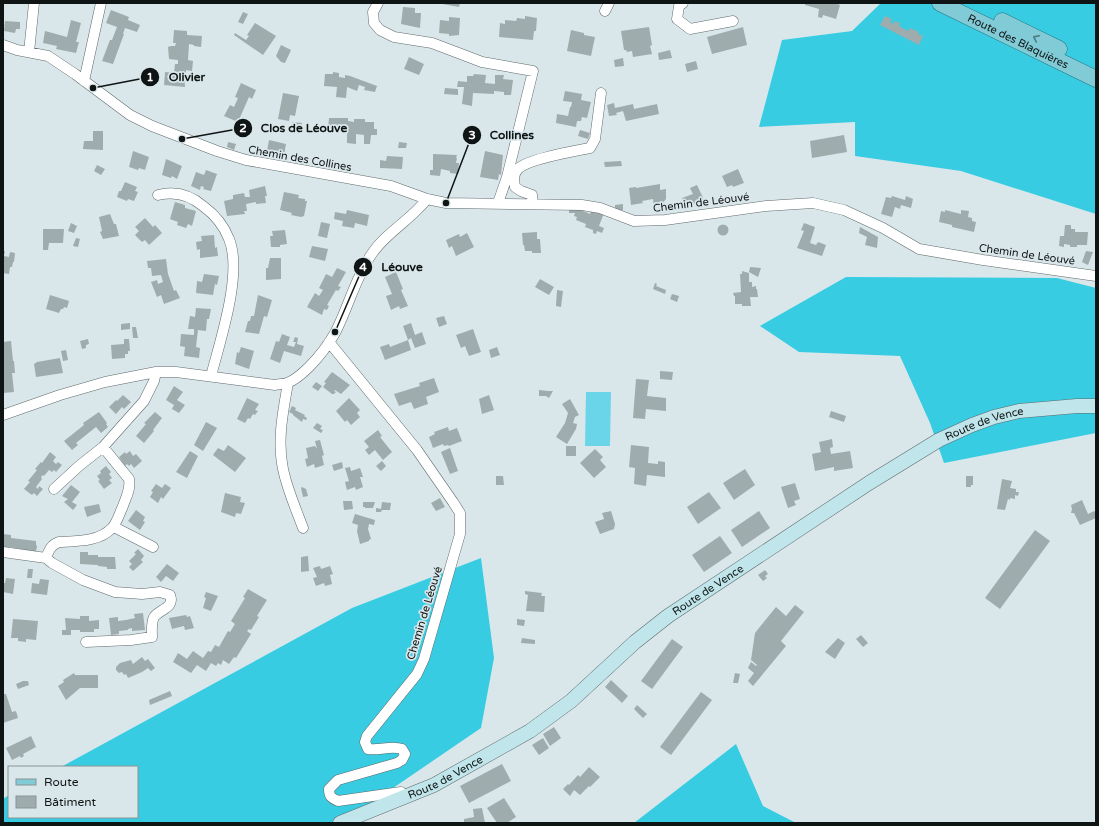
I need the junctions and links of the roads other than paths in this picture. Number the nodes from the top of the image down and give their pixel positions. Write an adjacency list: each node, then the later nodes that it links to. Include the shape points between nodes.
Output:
1 (34, 3): 9 (street)
2 (101, 3): 12 (street)
3 (378, 3): 16 (street, via 373,12 374,23 380,30 394,37 432,43 482,62 533,71 507,177)
4 (683, 3): 7 (street, via 679,6 677,19 690,29)
5 (940, 3): 11 (main road, Route des Blaquières)
6 (964, 3): 10 (main road, Route des Blaquières, one-way to 6)
7 (732, 21)
8 (3, 45): 9 (street, Chemin des Collines)
9 (29, 52): 12 (street, Chemin des Collines, via 48,56)
10 (1096, 68)
11 (1096, 79)
12 (84, 81): 15 (street, Chemin des Collines, via 130,115 217,152 246,160 391,186)
13 (601, 93): 17 (street, via 595,139 590,148 534,161 519,167 515,173 515,187 532,195)
14 (158, 195): 21 (street, via 182,194 198,202 211,211 230,240 233,278)
15 (427, 199): 16 (street, Chemin de Léouvé, via 446,203); 19 (street, via 371,254)
16 (498, 203): 17 (street, Chemin de Léouvé)
17 (532, 203): 18 (street, Chemin de Léouvé, via 600,208 634,221 665,220 766,206 813,203 844,210 883,228 919,249)
18 (1096, 276)
19 (329, 342): 22 (street, via 314,362 300,376); 33 (street, Chemin de Léouvé, via 417,450 460,513 460,534 424,658 417,674 364,742 368,749 402,748 405,754 402,760 396,763 338,780 329,789 331,798 338,801 394,792 401,792)
20 (156, 372): 21 (street); 24 (street, via 105,382); 25 (street, via 144,401)
21 (211, 376): 22 (street, via 275,385)
22 (288, 383): 28 (street, via 280,441 287,486)
23 (1096, 406): 33 (main road, Route de Vence, via 1019,411 986,420 939,440 668,616 634,642 571,701 530,730 434,785)
24 (3, 415)
25 (103, 447): 26 (street); 27 (street, via 129,479 130,484)
26 (54, 489)
27 (114, 527): 29 (street); 31 (street, via 100,536 83,541 56,543)
28 (303, 528)
29 (153, 547)
30 (3, 552): 31 (street)
31 (46, 558): 32 (street, via 83,580 115,592 160,592 170,595 169,606 154,618 152,637)
32 (86, 642)
33 (406, 797): 34 (main road, Route de Vence)
34 (340, 823)

